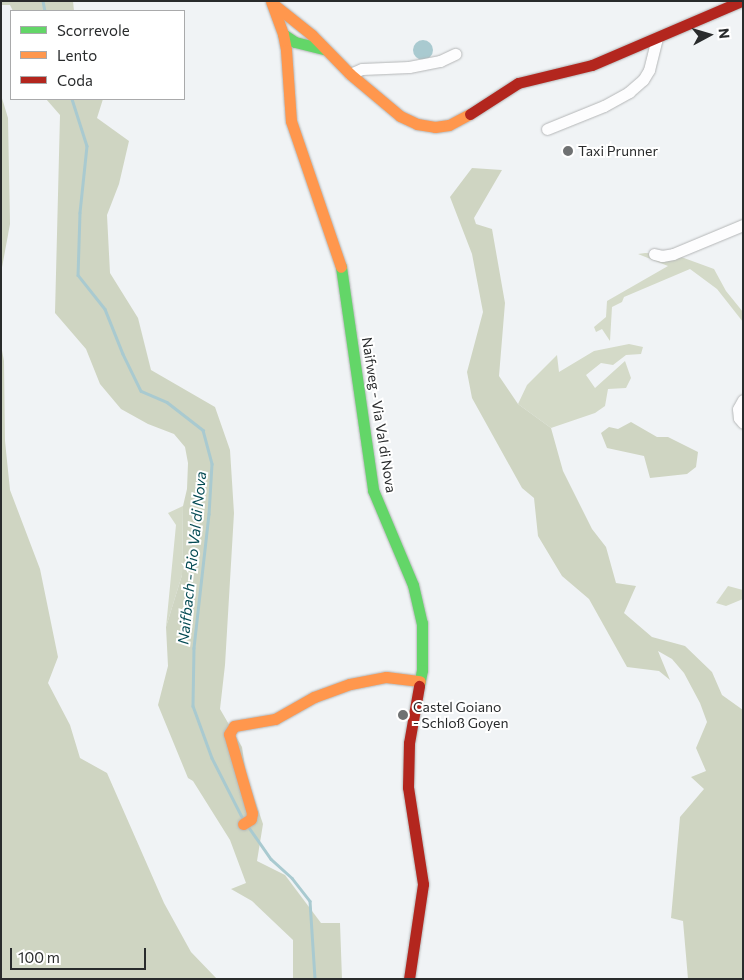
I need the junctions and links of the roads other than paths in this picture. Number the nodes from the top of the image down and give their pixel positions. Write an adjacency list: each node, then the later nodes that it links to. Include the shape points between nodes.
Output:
1 (741, 1): 5 (main road)
2 (272, 2): 3 (main road); 4 (main road, Naifweg - Via Val di Nova)
3 (302, 27): 4 (main road); 6 (main road)
4 (283, 34): 6 (main road, via 295,42); 8 (main road, Naifweg - Via Val di Nova)
5 (657, 38): 9 (main road, via 592,65 518,83 462,119 435,127 417,124 400,116); 10 (street, via 649,70 628,92 604,106)
6 (319, 47): 8 (main road, via 301,48); 9 (main road)
7 (455, 54): 9 (street, via 440,61 409,67 362,69)
8 (286, 67): 15 (main road, Naifweg - Via Val di Nova, via 291,121 324,209 342,270 373,490 418,603 423,635)
9 (350, 74)
10 (547, 129)
11 (743, 226): 12 (street, via 673,254)
12 (654, 254)
13 (743, 400): 14 (street, via 738,409)
14 (743, 423)
15 (420, 682): 16 (main road, via 386,677 350,684 314,697 275,719 234,726 229,734 252,813); 17 (main road, Naifweg - Via Val di Nova, via 409,744 408,780 423,884)
16 (246, 822)
17 (409, 979)

